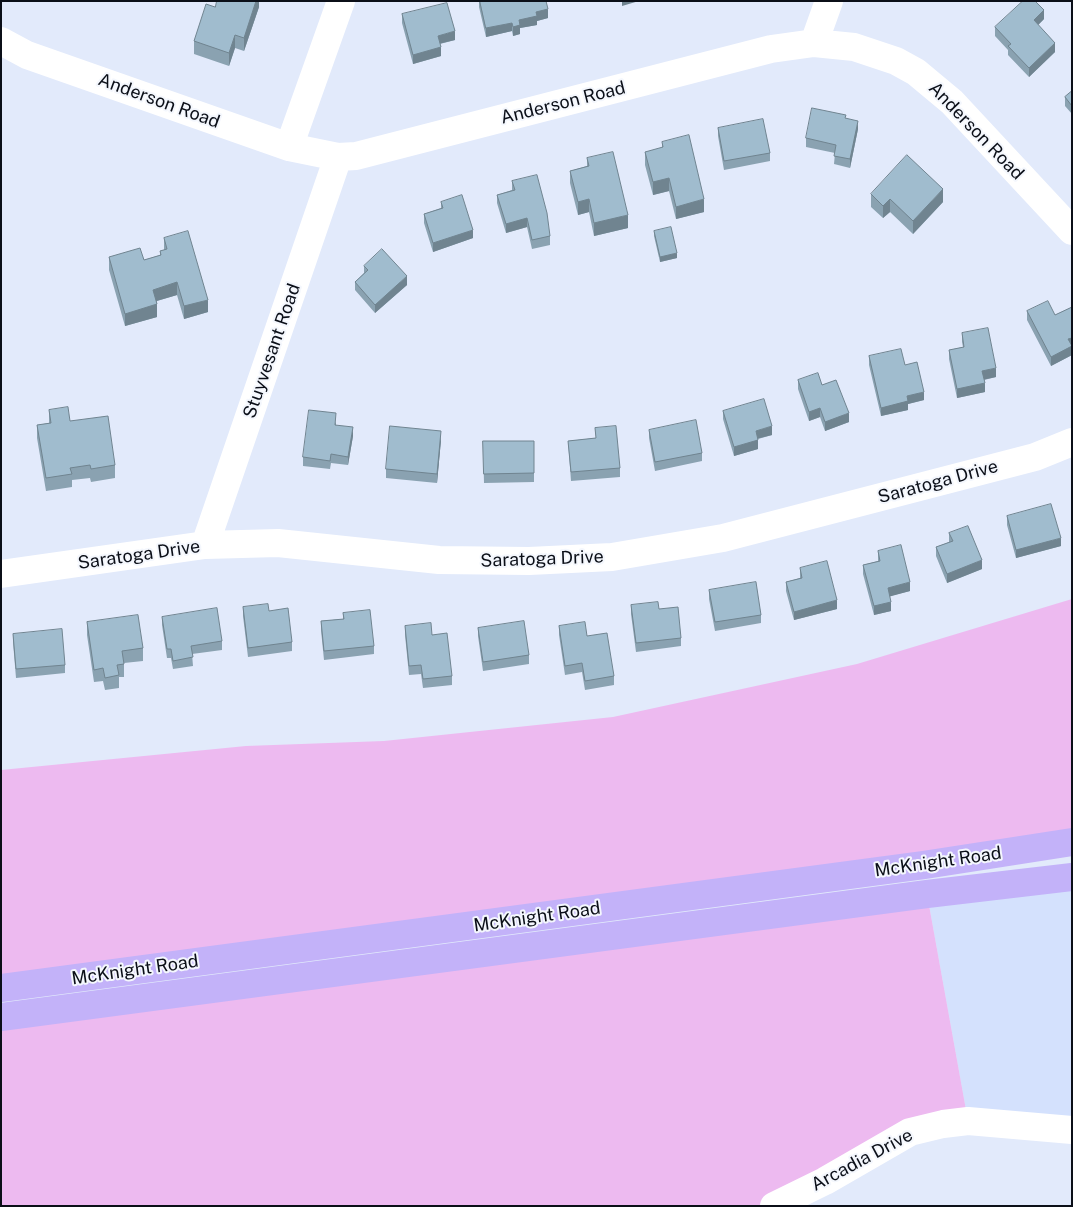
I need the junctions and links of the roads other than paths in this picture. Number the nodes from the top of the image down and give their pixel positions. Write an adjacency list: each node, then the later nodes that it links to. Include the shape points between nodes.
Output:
1 (341, 1): 5 (street)
2 (829, 1): 4 (street)
3 (1, 41): 5 (street, Anderson Road, via 27,55)
4 (814, 43): 6 (street, Anderson Road, via 771,49); 7 (street, Anderson Road, via 874,52 896,61 935,86)
5 (289, 147): 6 (street, Anderson Road)
6 (338, 158): 9 (street, Stuyvesant Road)
7 (1072, 231)
8 (1072, 442): 9 (street, Saratoga Drive, via 1035,457 723,538 612,557 448,561 278,544)
9 (205, 544): 10 (street, Saratoga Drive)
10 (1, 574)
11 (1072, 842): 13 (highway, McKnight Road)
12 (1072, 877): 14 (highway, McKnight Road)
13 (1, 988)
14 (1, 1017)
15 (1072, 1130): 16 (street, Arcadia Drive, via 968,1121 910,1132)
16 (774, 1206)

